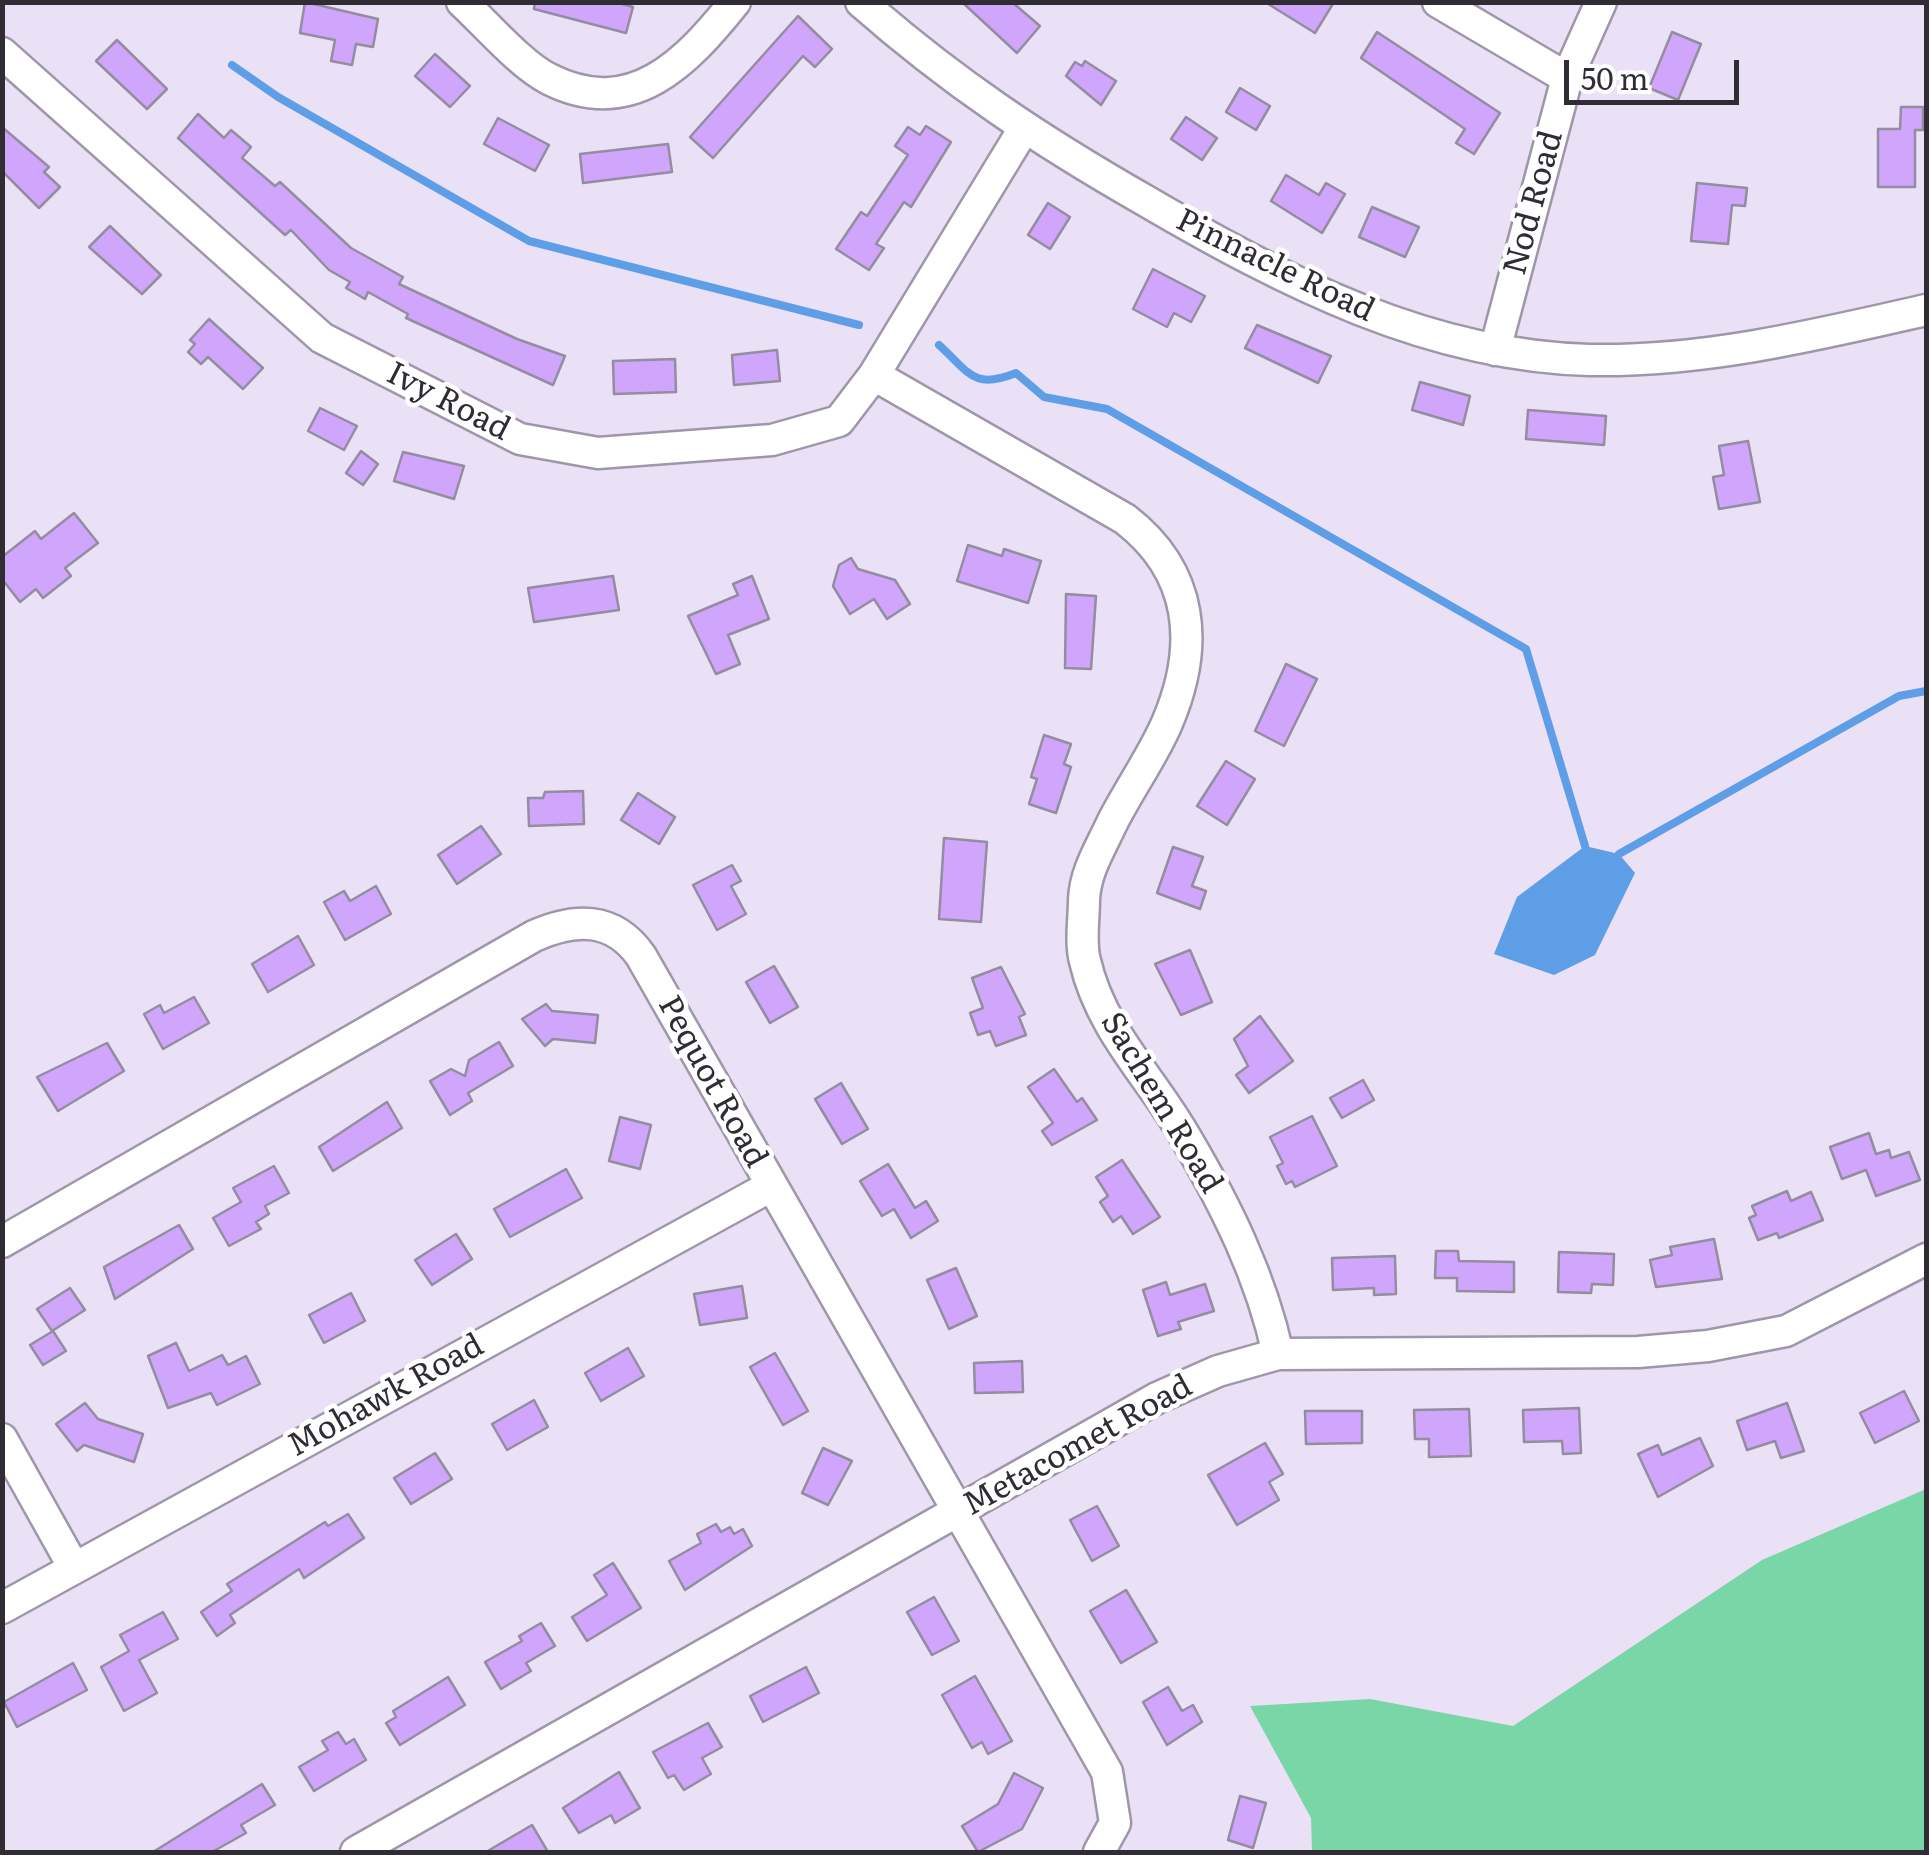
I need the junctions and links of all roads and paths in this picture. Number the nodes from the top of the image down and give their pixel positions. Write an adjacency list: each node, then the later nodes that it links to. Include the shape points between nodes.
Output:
1 (462, 2): 2 (street, via 547,78 593,93 650,85 694,53)
2 (735, 2)
3 (860, 2): 8 (street, Pinnacle Road)
4 (1438, 2): 7 (street)
5 (1601, 2): 7 (street, Nod Road)
6 (2, 53): 11 (street, Ivy Road, via 322,338 520,439 598,453 772,440 839,421)
7 (1567, 78): 10 (street, Nod Road)
8 (1023, 130): 10 (street, Pinnacle Road, via 1292,282 1390,322); 11 (street, Ivy Road)
9 (1926, 310): 10 (street, Pinnacle Road, via 1762,346 1642,360)
10 (1495, 350)
11 (874, 375): 15 (street, Sachem Road, via 1126,520 1153,540 1184,595 1180,679 1166,725 1084,879 1084,959 1107,1024 1185,1135 1244,1246)
12 (770, 1186): 13 (street, Pequot Road, via 632,943 616,930 576,921 534,936); 17 (street, Pequot Road); 18 (street, Mohawk Road)
13 (2, 1242)
14 (1926, 1259): 15 (street, Metacomet Road, via 1786,1331 1708,1346)
15 (1278, 1354): 17 (street, Metacomet Road, via 1157,1398)
16 (2, 1438): 18 (street)
17 (960, 1510): 20 (street, Metacomet Road); 21 (street, Pequot Road, via 1106,1772 1115,1823)
18 (73, 1566): 19 (street, Mohawk Road)
19 (2, 1608)
20 (356, 1852)
21 (1098, 1852)

